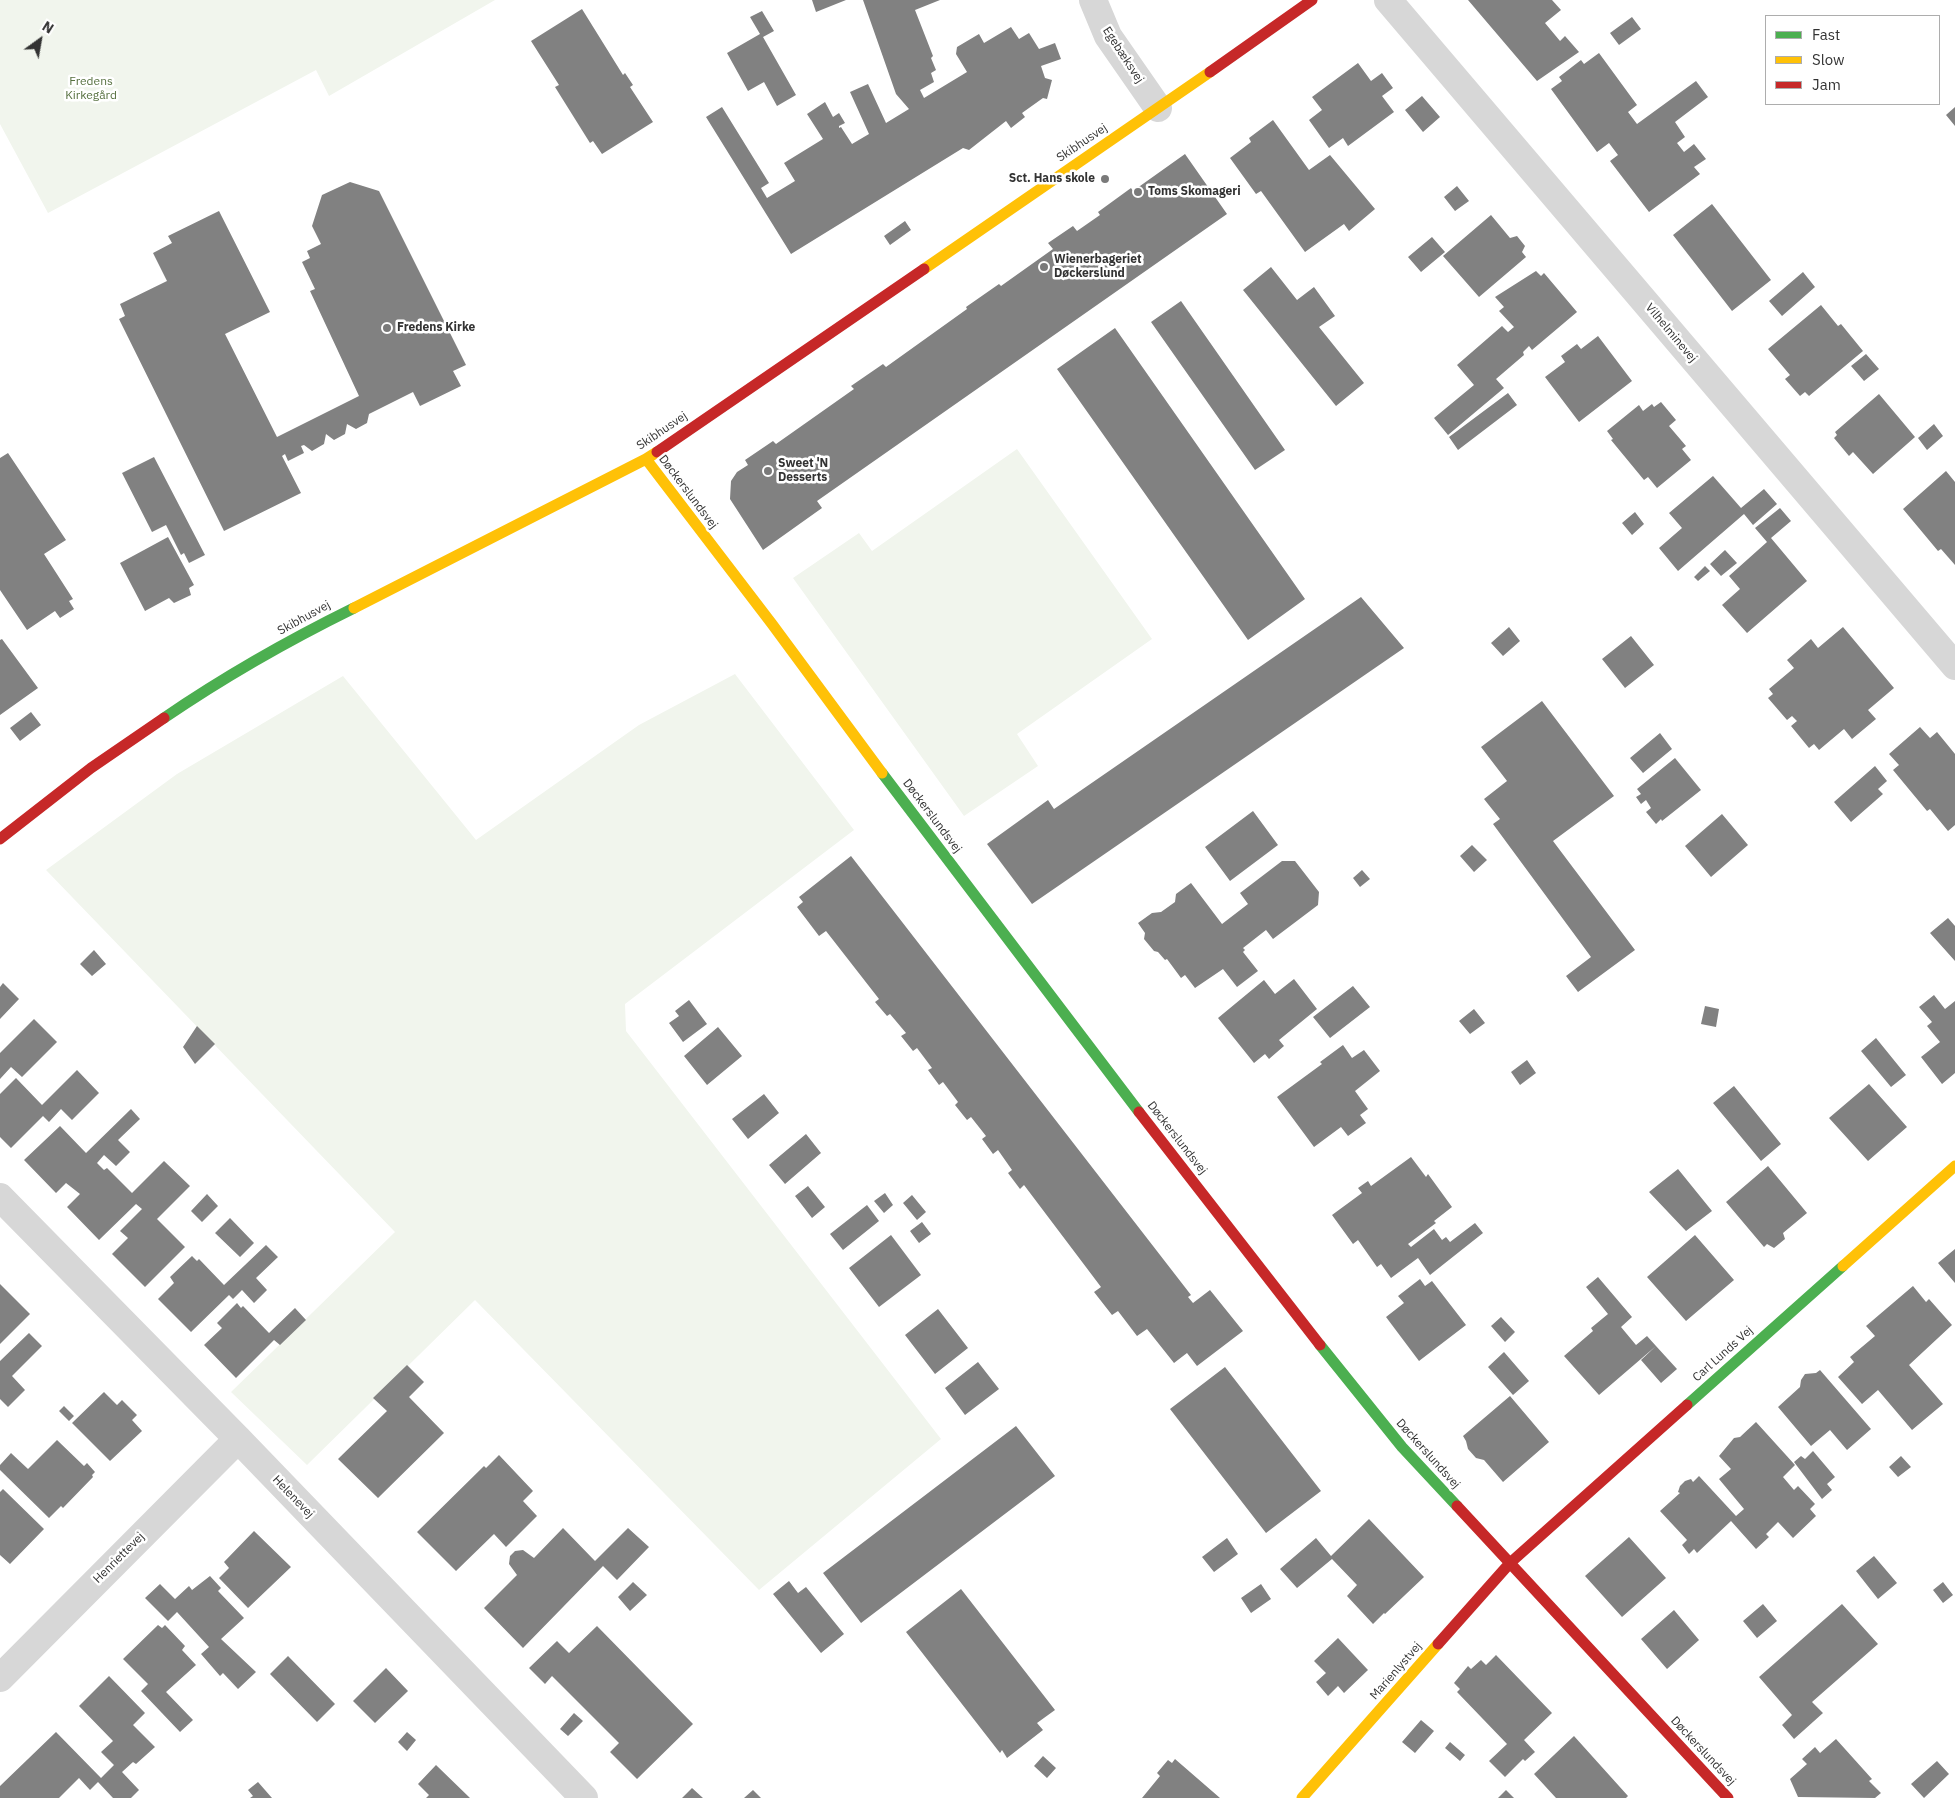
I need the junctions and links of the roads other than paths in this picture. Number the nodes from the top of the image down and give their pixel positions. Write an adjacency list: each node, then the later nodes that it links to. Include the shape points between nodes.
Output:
1 (1093, 0): 4 (street, Egebæksvej, via 1108,36)
2 (1312, 0): 4 (street, Skibhusvej)
3 (1388, 0): 6 (street, Vilhelminevej)
4 (1158, 108): 5 (street, Skibhusvej)
5 (646, 459): 7 (street, Skibhusvej, via 274,650 184,704 90,768); 11 (street, Døckerslundsvej, via 1059,1007 1294,1312 1402,1447)
6 (1955, 666)
7 (0, 839)
8 (1955, 1166): 11 (street, Carl Lunds Vej)
9 (0, 1197): 10 (street, Helenevej)
10 (238, 1439): 12 (street, Henriettevej); 13 (street, Helenevej)
11 (1510, 1563): 14 (street, Marienlystvej); 15 (street, Døckerslundsvej)
12 (0, 1678)
13 (584, 1798)
14 (1302, 1798)
15 (1728, 1798)

